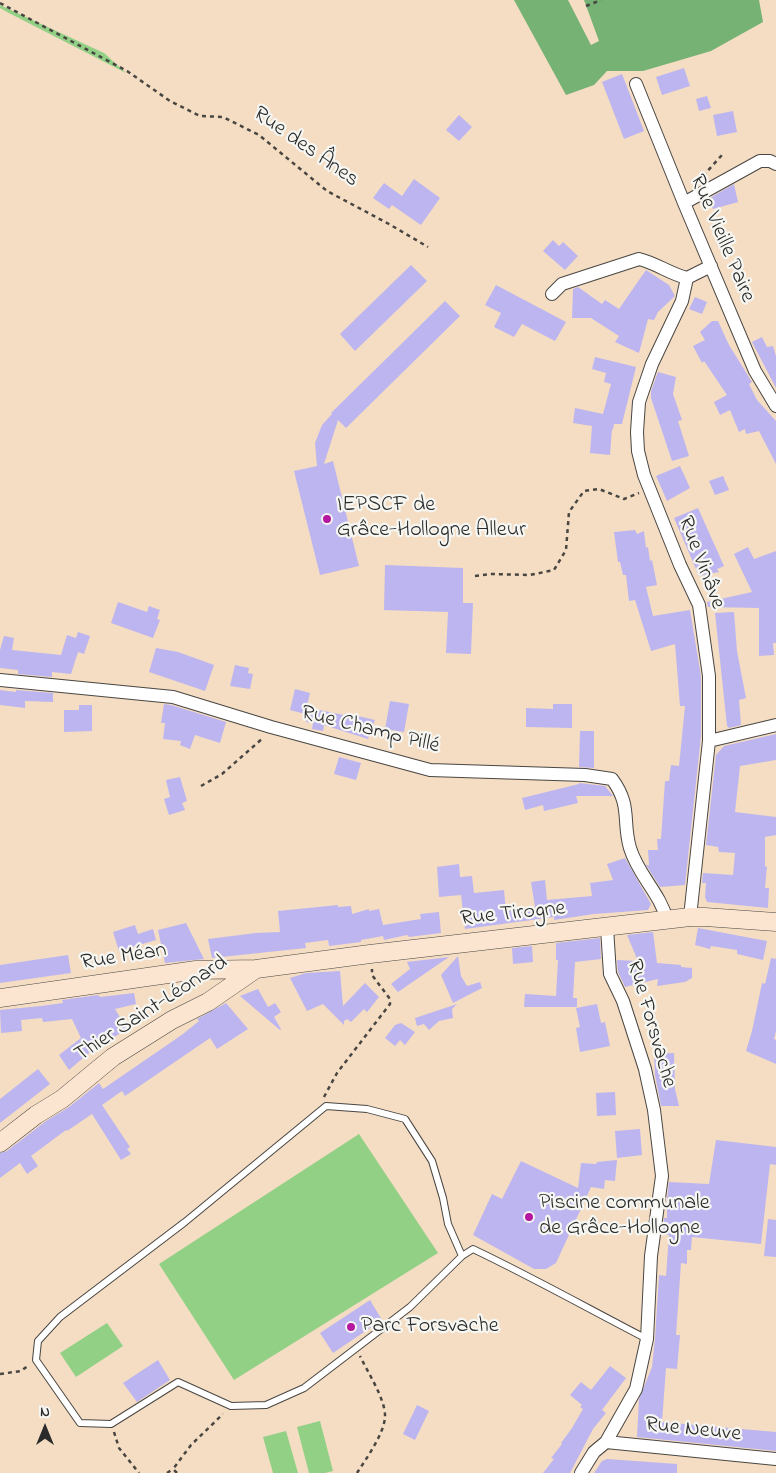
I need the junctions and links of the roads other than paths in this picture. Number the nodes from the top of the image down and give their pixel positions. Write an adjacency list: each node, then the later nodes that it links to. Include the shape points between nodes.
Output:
1 (636, 84): 3 (street, Rue Vieille Paire)
2 (776, 164): 3 (street, via 760,161)
3 (684, 203): 4 (street, Rue Vieille Paire)
4 (710, 266): 5 (street); 7 (street, Rue Vieille Paire, via 755,371)
5 (692, 276): 6 (street, via 672,274 639,259 562,284); 10 (street, Rue Vinâve, via 652,364 639,402 637,432 638,451 650,489 699,604 709,676)
6 (552, 294)
7 (776, 406)
8 (0, 680): 12 (street, Rue Champ Pillé, via 173,697 271,728 430,770 585,775 612,779 626,806 630,848 640,871 664,908)
9 (776, 725): 10 (street)
10 (709, 741): 11 (street, Rue Vinâve)
11 (690, 917): 12 (street, Rue Tirogne); 13 (street, Rue Tirogne)
12 (667, 920): 14 (street, Rue Tirogne)
13 (776, 922)
14 (607, 928): 15 (street, Rue Tirogne); 19 (street, Rue Forsvache, via 610,974 623,1001 645,1069 662,1176 652,1256)
15 (256, 969): 16 (street, Rue Méan, via 196,970); 17 (street, Thier Saint-Léonard, via 208,1002 113,1057 62,1099)
16 (0, 998)
17 (0, 1143)
18 (462, 1256): 18 (lane, via 448,1224 432,1161 405,1119 367,1108 326,1106 185,1222 60,1317 38,1341 36,1360 80,1423 111,1424 178,1382 231,1406 266,1405 304,1388 410,1307); 19 (lane, via 473,1249)
19 (647, 1339): 20 (street, Rue Forsvache, via 636,1388)
20 (606, 1442): 21 (street, Rue Neuve); 22 (street, Rue Forsvache, via 594,1452)
21 (776, 1459)
22 (582, 1473)

